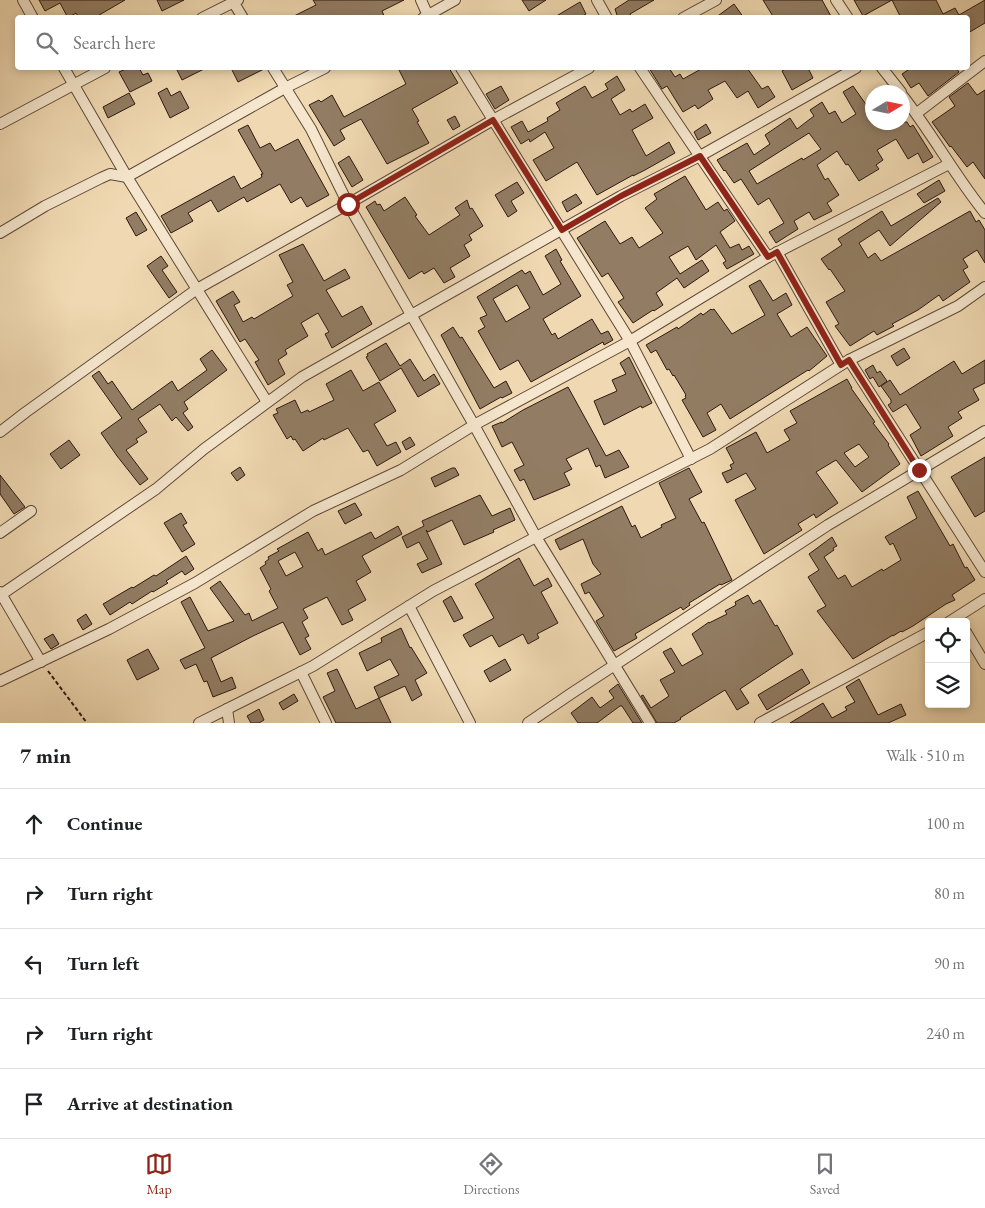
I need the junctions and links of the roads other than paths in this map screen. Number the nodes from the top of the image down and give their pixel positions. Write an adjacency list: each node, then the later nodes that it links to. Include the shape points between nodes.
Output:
1 (23, 0): 8 (street)
2 (420, 0): 11 (street)
3 (455, 0): 12 (street)
4 (597, 0): 13 (street)
5 (716, 0): 14 (street)
6 (836, 0): 15 (street)
7 (234, 1): 9 (street); 10 (street)
8 (32, 15)
9 (208, 15)
10 (241, 15)
11 (426, 15)
12 (430, 15)
13 (606, 15)
14 (688, 15)
15 (846, 15)
16 (985, 61): 30 (street)
17 (65, 70): 26 (street)
18 (100, 70): 26 (street)
19 (274, 70): 28 (street)
20 (321, 70): 28 (street)
21 (461, 70): 31 (street)
22 (585, 70): 31 (street)
23 (641, 70): 33 (street)
24 (852, 70): 33 (street)
25 (884, 70): 27 (street)
26 (74, 84): 32 (street); 35 (street)
27 (895, 85)
28 (285, 88): 35 (street); 36 (street, via 311,129)
29 (910, 105): 30 (street)
30 (916, 113): 34 (street)
31 (493, 120): 36 (street); 38 (street)
32 (0, 124)
33 (700, 156): 38 (street); 40 (street)
34 (949, 164): 37 (street); 40 (street)
35 (127, 177): 39 (street, via 110,174 45,206); 42 (street)
36 (348, 204): 42 (street); 43 (street)
37 (985, 213)
38 (562, 230): 43 (street); 44 (street)
39 (0, 233)
40 (773, 254): 44 (street); 45 (street)
41 (985, 287): 45 (street, via 958,306)
42 (197, 289): 46 (street); 49 (street)
43 (412, 314): 46 (street, via 302,377); 47 (street)
44 (630, 341): 47 (street); 50 (street)
45 (845, 362): 50 (street); 51 (street)
46 (267, 402): 56 (street, via 156,489)
47 (474, 425): 54 (street); 62 (street, via 401,470 313,512 195,583)
48 (985, 431): 51 (street)
49 (0, 432)
50 (691, 459): 54 (street)
51 (919, 470): 55 (street); 64 (street, via 828,525)
52 (31, 511): 53 (street)
53 (0, 533)
54 (536, 537): 58 (street); 64 (street)
55 (985, 572)
56 (1, 593): 62 (street)
57 (985, 599): 59 (street)
58 (409, 606): 65 (street); 72 (street)
59 (958, 618)
60 (925, 634): 68 (street)
61 (970, 639): 63 (street)
62 (41, 662): 66 (street)
63 (985, 664)
64 (614, 665): 73 (street); 74 (street)
65 (301, 672): 67 (street); 71 (street)
66 (0, 681)
67 (227, 709): 69 (street); 70 (street)
68 (764, 722)
69 (199, 723)
70 (229, 723)
71 (326, 723)
72 (470, 723)
73 (528, 723)
74 (650, 723)

